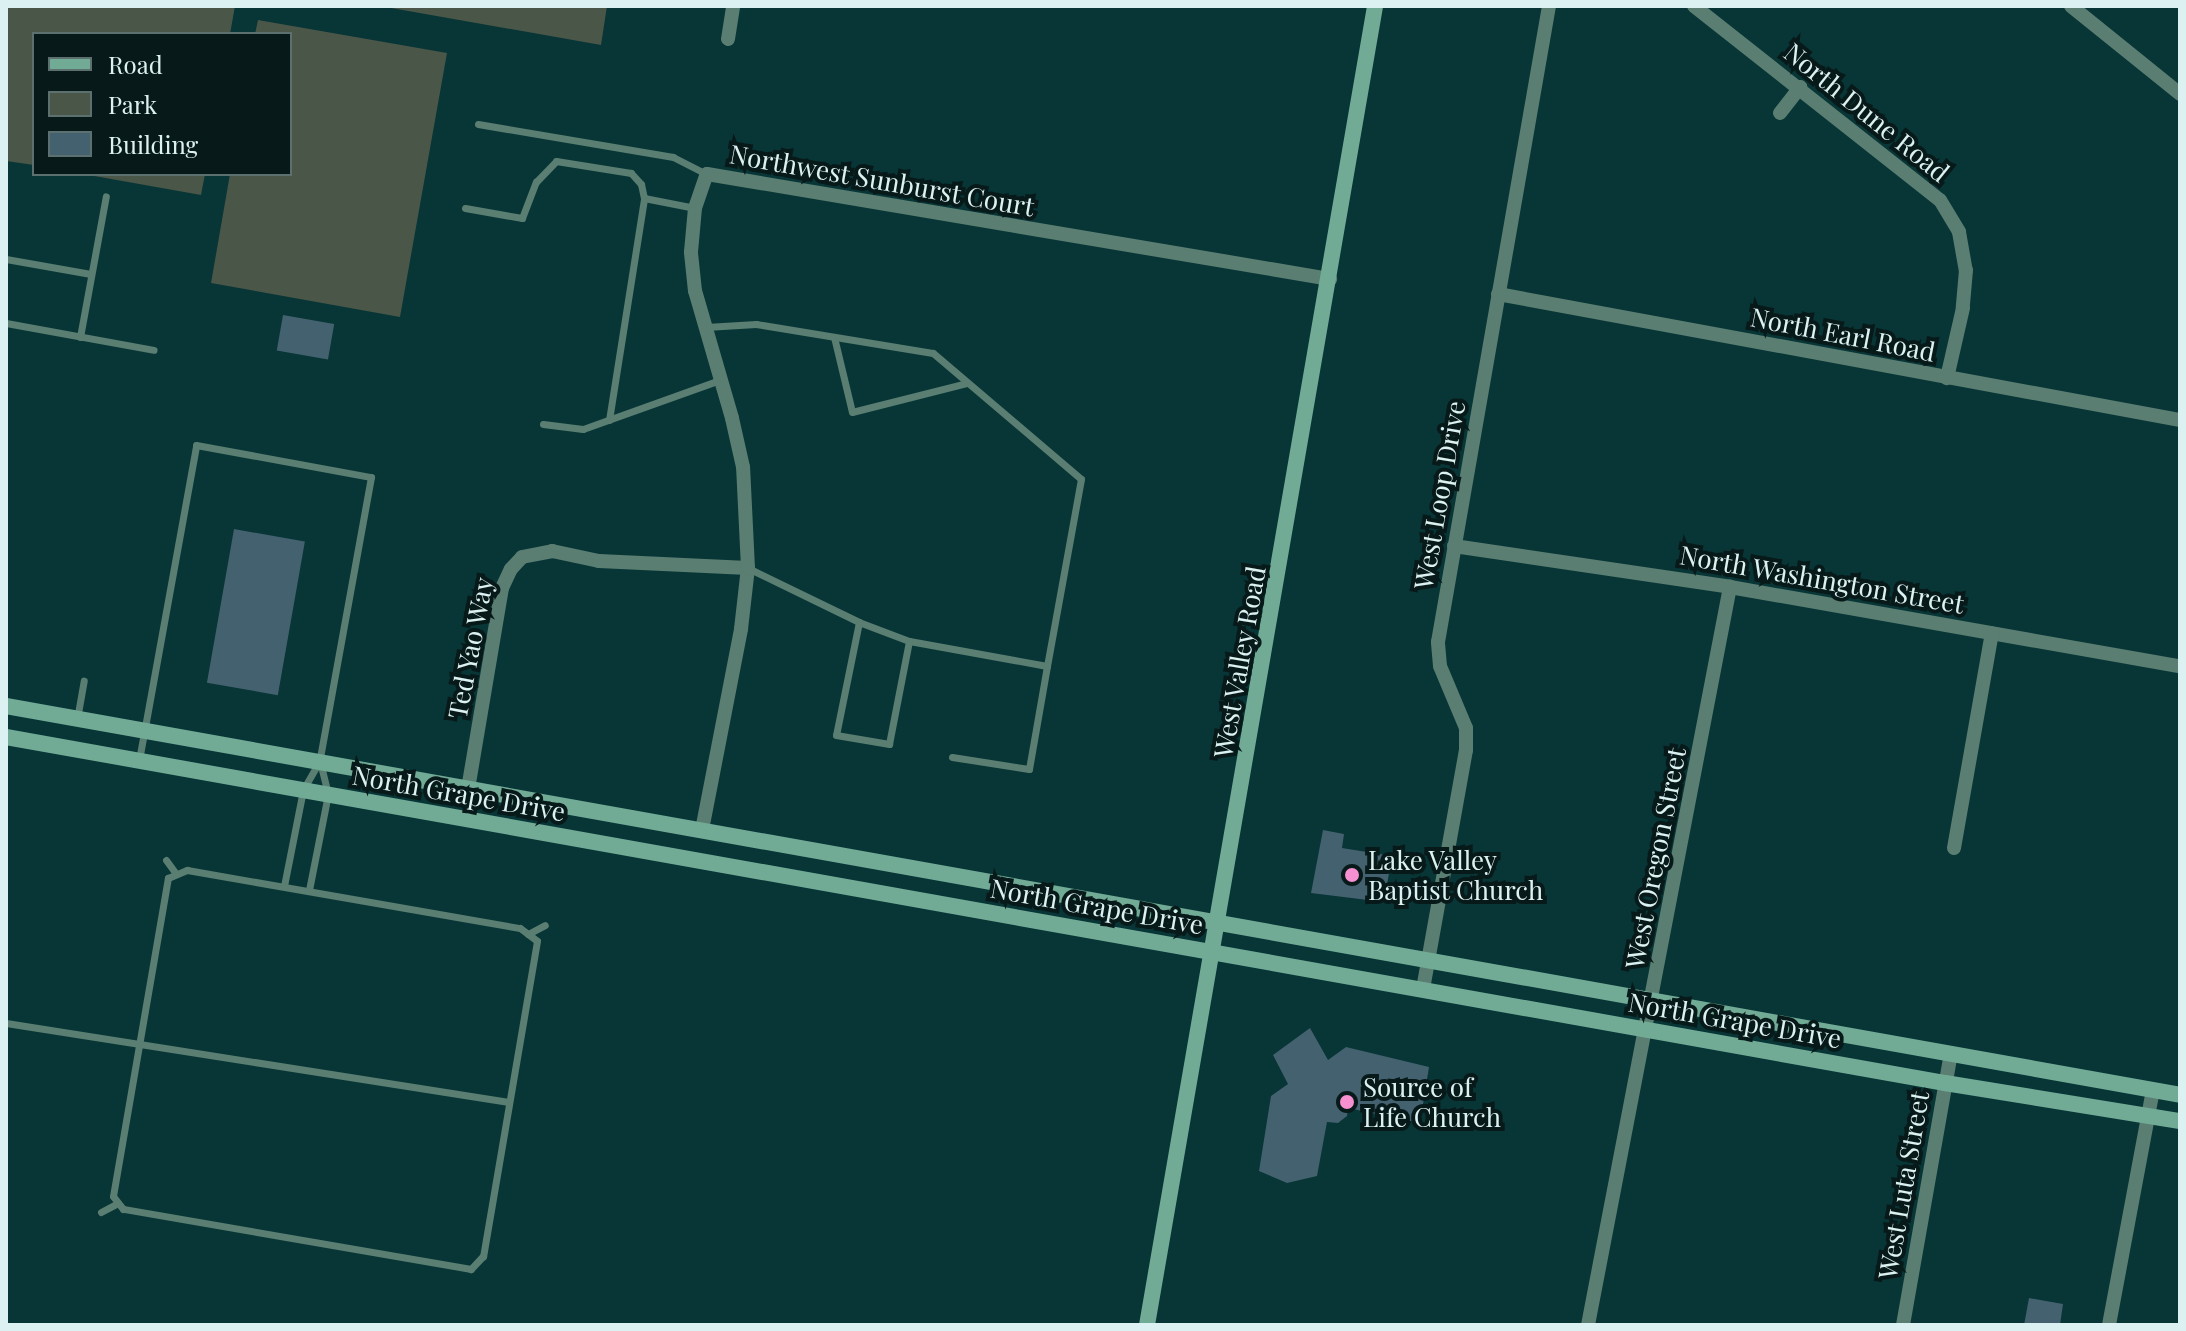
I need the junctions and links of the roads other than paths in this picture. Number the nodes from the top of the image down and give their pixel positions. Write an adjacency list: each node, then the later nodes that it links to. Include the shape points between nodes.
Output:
1 (733, 6): 6 (street)
2 (1375, 6): 18 (main road, West Valley Road)
3 (1549, 6): 19 (street, West Loop Drive)
4 (1694, 6): 7 (street, North Dune Road)
5 (2071, 6): 8 (street)
6 (728, 39)
7 (1800, 87): 9 (street); 25 (street, North Dune Road, via 1940,200 1959,232 1966,270 1963,308)
8 (2180, 94)
9 (1780, 113)
10 (478, 124): 11 (lane, via 673,157)
11 (707, 174): 15 (street, Northwest Sunburst Court); 18 (street, Northwest Sunburst Court)
12 (106, 196): 17 (lane)
13 (644, 198): 14 (lane, via 631,173 556,161 536,182 522,218); 15 (lane); 28 (lane)
14 (465, 208)
15 (695, 208): 21 (street, Northwest Sunburst Court, via 691,252)
16 (6, 259): 17 (lane)
17 (91, 274): 22 (lane)
18 (1330, 279): 56 (main road, West Valley Road)
19 (1498, 294): 25 (street, North Earl Road); 31 (street, West Loop Drive)
20 (6, 323): 22 (lane)
21 (704, 327): 23 (lane, via 756,324); 26 (street, Northwest Sunburst Court)
22 (80, 337): 24 (lane)
23 (834, 337): 27 (lane, via 933,353); 27 (lane, via 852,412)
24 (154, 350)
25 (1947, 378): 29 (street, North Earl Road)
26 (720, 380): 28 (lane); 32 (street, Northwest Sunburst Court, via 743,467)
27 (967, 383): 37 (lane, via 1081,479)
28 (609, 420): 30 (lane, via 583,429)
29 (2180, 420)
30 (543, 424)
31 (1454, 546): 33 (street, North Washington Street); 60 (street, West Loop Drive, via 1438,642 1440,666 1466,728 1466,750)
32 (748, 568): 34 (lane); 47 (street, Ted Yao Way, via 599,561 552,551 512,559 502,588); 50 (street, Northwest Sunburst Court)
33 (1730, 587): 35 (street, North Washington Street); 62 (street, West Oregon Street)
34 (859, 622): 36 (lane); 36 (lane, via 836,735 889,744)
35 (1992, 633): 38 (street, North Washington Street); 51 (street)
36 (909, 641): 37 (lane)
37 (1047, 666): 44 (lane, via 1029,769)
38 (2180, 666)
39 (84, 681): 41 (lane)
40 (6, 706): 41 (main road, North Grape Drive)
41 (77, 719): 42 (main road, North Grape Drive)
42 (144, 731): 45 (lane); 46 (main road, North Grape Drive); 46 (lane, via 196,445 371,477)
43 (6, 737): 45 (main road, North Grape Drive)
44 (952, 757)
45 (138, 760): 48 (main road, North Grape Drive)
46 (319, 762): 47 (main road, North Grape Drive); 48 (lane); 49 (lane)
47 (468, 789): 50 (main road, North Grape Drive)
48 (303, 790): 49 (main road, North Grape Drive); 54 (lane)
49 (328, 794): 55 (lane); 59 (main road, North Grape Drive)
50 (702, 830): 56 (main road, North Grape Drive)
51 (1954, 848)
52 (166, 860): 53 (lane)
53 (176, 874): 54 (lane, via 187,870); 65 (lane, via 168,878)
54 (284, 886): 55 (lane)
55 (309, 890): 58 (lane, via 520,928)
56 (1218, 921): 59 (main road, West Valley Road); 60 (main road, North Grape Drive)
57 (545, 925): 58 (lane)
58 (528, 934): 70 (lane, via 537,941)
59 (1213, 951): 61 (main road, North Grape Drive); 75 (main road, West Valley Road)
60 (1429, 961): 61 (street, West Loop Drive); 62 (main road, North Grape Drive)
61 (1423, 989): 64 (main road, North Grape Drive)
62 (1652, 1000): 64 (street, West Oregon Street); 66 (main road, North Grape Drive)
63 (6, 1023): 65 (lane)
64 (1646, 1027): 67 (main road, North Grape Drive); 76 (street, West Oregon Street)
65 (138, 1044): 70 (lane); 73 (lane, via 113,1196)
66 (1951, 1053): 67 (street, West Luta Street); 68 (main road, North Grape Drive)
67 (1945, 1083): 71 (main road, North Grape Drive); 77 (street, West Luta Street)
68 (2153, 1090): 69 (main road, North Grape Drive); 71 (street)
69 (2180, 1095)
70 (509, 1102): 73 (lane, via 483,1256 471,1269 123,1209)
71 (2147, 1116): 72 (main road, North Grape Drive); 78 (street)
72 (2180, 1121)
73 (118, 1203): 74 (lane)
74 (101, 1212)
75 (1147, 1325)
76 (1588, 1325)
77 (1903, 1325)
78 (2109, 1325)

